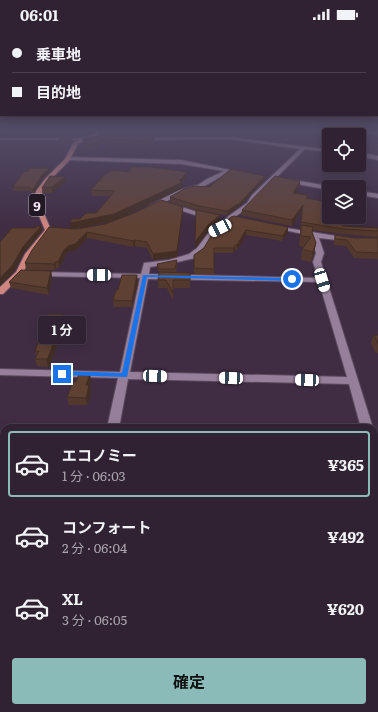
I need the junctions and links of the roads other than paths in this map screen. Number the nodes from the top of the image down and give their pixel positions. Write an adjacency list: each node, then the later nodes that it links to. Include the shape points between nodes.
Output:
1 (64, 163): 17 (main road, 9, via 45,181 36,195 37,204 51,231 29,254)
2 (186, 163): 4 (street)
3 (288, 163): 7 (street)
4 (230, 171): 5 (street); 11 (street)
5 (251, 174)
6 (265, 177): 7 (street)
7 (272, 178): 8 (street); 13 (street, via 254,196 250,204)
8 (322, 187)
9 (366, 194): 10 (street)
10 (378, 196)
11 (160, 202): 12 (street); 13 (street, via 198,214)
12 (142, 212)
13 (228, 218): 18 (street, via 192,256 147,265)
14 (267, 225): 15 (street)
15 (316, 235): 16 (street); 19 (street, via 320,252 316,262)
16 (354, 240)
17 (19, 273): 18 (street); 20 (main road, 9)
18 (145, 276): 19 (street); 22 (street)
19 (322, 280): 23 (street)
20 (0, 292)
21 (0, 372): 22 (street)
22 (125, 375): 23 (street); 24 (street)
23 (352, 381): 25 (street)
24 (114, 424)
25 (366, 424)

